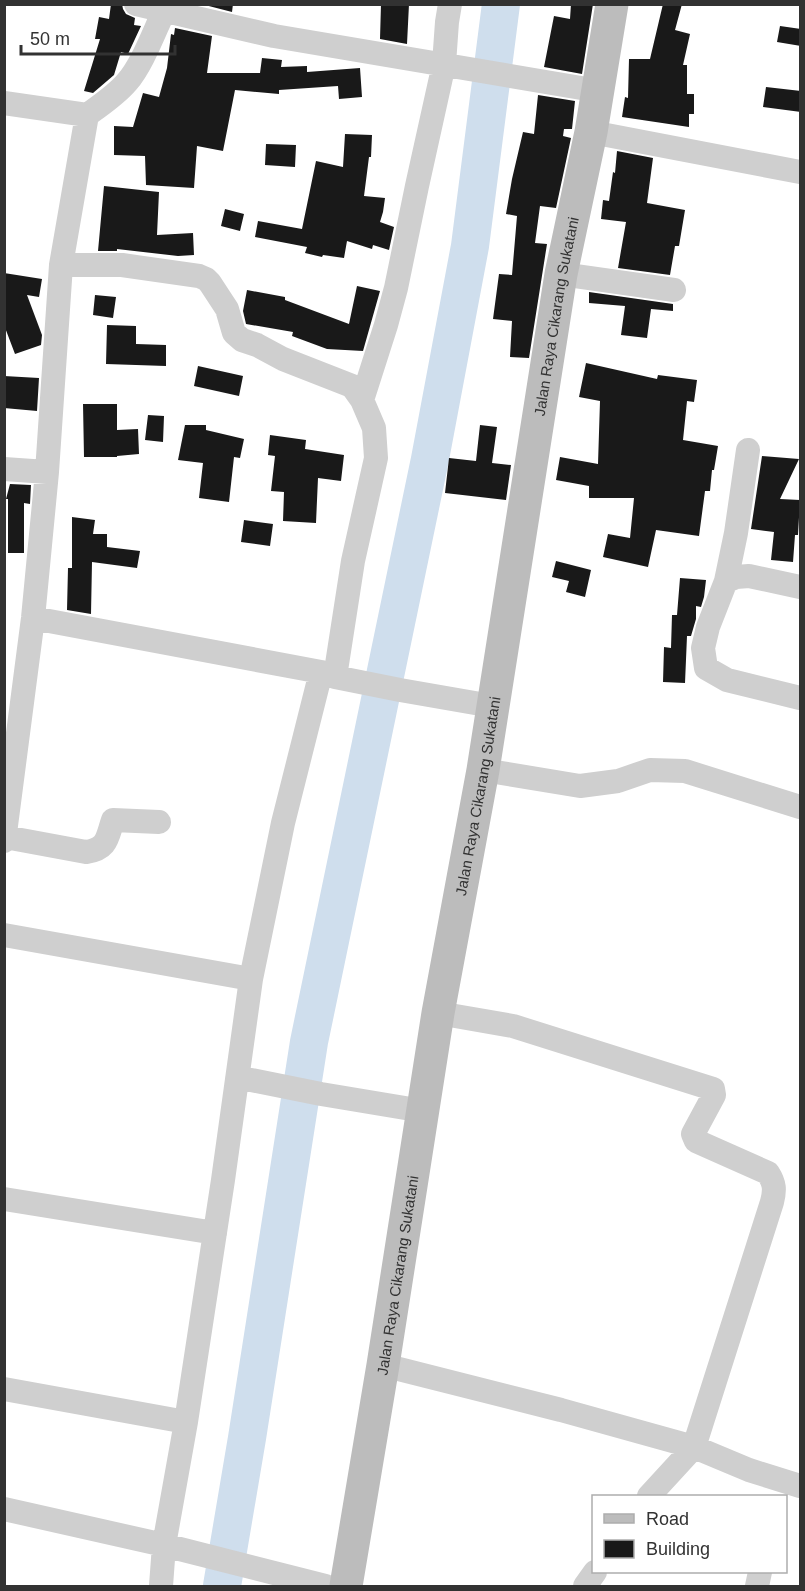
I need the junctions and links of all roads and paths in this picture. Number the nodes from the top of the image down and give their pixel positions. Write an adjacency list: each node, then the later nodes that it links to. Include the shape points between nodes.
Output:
1 (136, 4): 4 (street)
2 (450, 4): 5 (street)
3 (612, 4): 6 (main road, Jalan Raya Cikarang Sukatani)
4 (165, 8): 5 (street, via 274,36); 8 (street, via 128,81)
5 (448, 65): 6 (street); 14 (street, via 396,288)
6 (599, 91): 9 (main road, Jalan Raya Cikarang Sukatani)
7 (4, 103): 8 (street)
8 (87, 115): 11 (street)
9 (591, 132): 10 (street); 12 (main road, Jalan Raya Cikarang Sukatani)
10 (801, 172)
11 (62, 265): 14 (street, via 122,265 207,279 227,309 234,333 242,340 351,386); 17 (street)
12 (561, 274): 13 (street); 24 (main road, Jalan Raya Cikarang Sukatani)
13 (674, 290)
14 (362, 400): 21 (street, via 374,428 376,458 353,561)
15 (748, 450): 18 (street)
16 (4, 469): 17 (street)
17 (47, 472): 20 (street)
18 (726, 581): 19 (street, via 749,576); 23 (street, via 708,627 706,668 727,680)
19 (801, 587)
20 (33, 618): 21 (street); 22 (street)
21 (334, 676): 24 (street); 30 (street, via 283,823)
22 (14, 687): 28 (street)
23 (801, 698)
24 (492, 706): 25 (main road, Jalan Raya Cikarang Sukatani)
25 (483, 770): 26 (street, via 580,786 618,781 650,770 685,771); 31 (main road, Jalan Raya Cikarang Sukatani)
26 (801, 807)
27 (159, 822): 28 (street, via 113,820 106,843 96,851)
28 (5, 839)
29 (4, 935): 30 (street)
30 (251, 979): 32 (street)
31 (438, 1013): 33 (main road, Jalan Raya Cikarang Sukatani); 39 (street, via 513,1026 713,1089 714,1095 693,1134 696,1141 768,1173 774,1182 772,1202)
32 (244, 1079): 33 (street); 35 (street)
33 (423, 1111): 36 (main road, Jalan Raya Cikarang Sukatani)
34 (4, 1199): 35 (street)
35 (215, 1233): 38 (street)
36 (383, 1365): 39 (street); 48 (main road, Jalan Raya Cikarang Sukatani)
37 (4, 1389): 38 (street)
38 (186, 1422): 44 (street)
39 (694, 1447): 41 (street, via 749,1470); 42 (street)
40 (801, 1486): 41 (street)
41 (774, 1488)
42 (651, 1495)
43 (4, 1509): 44 (street)
44 (164, 1545): 46 (street); 47 (street)
45 (593, 1573): 49 (street)
46 (161, 1587)
47 (325, 1587)
48 (346, 1587)
49 (585, 1587)

